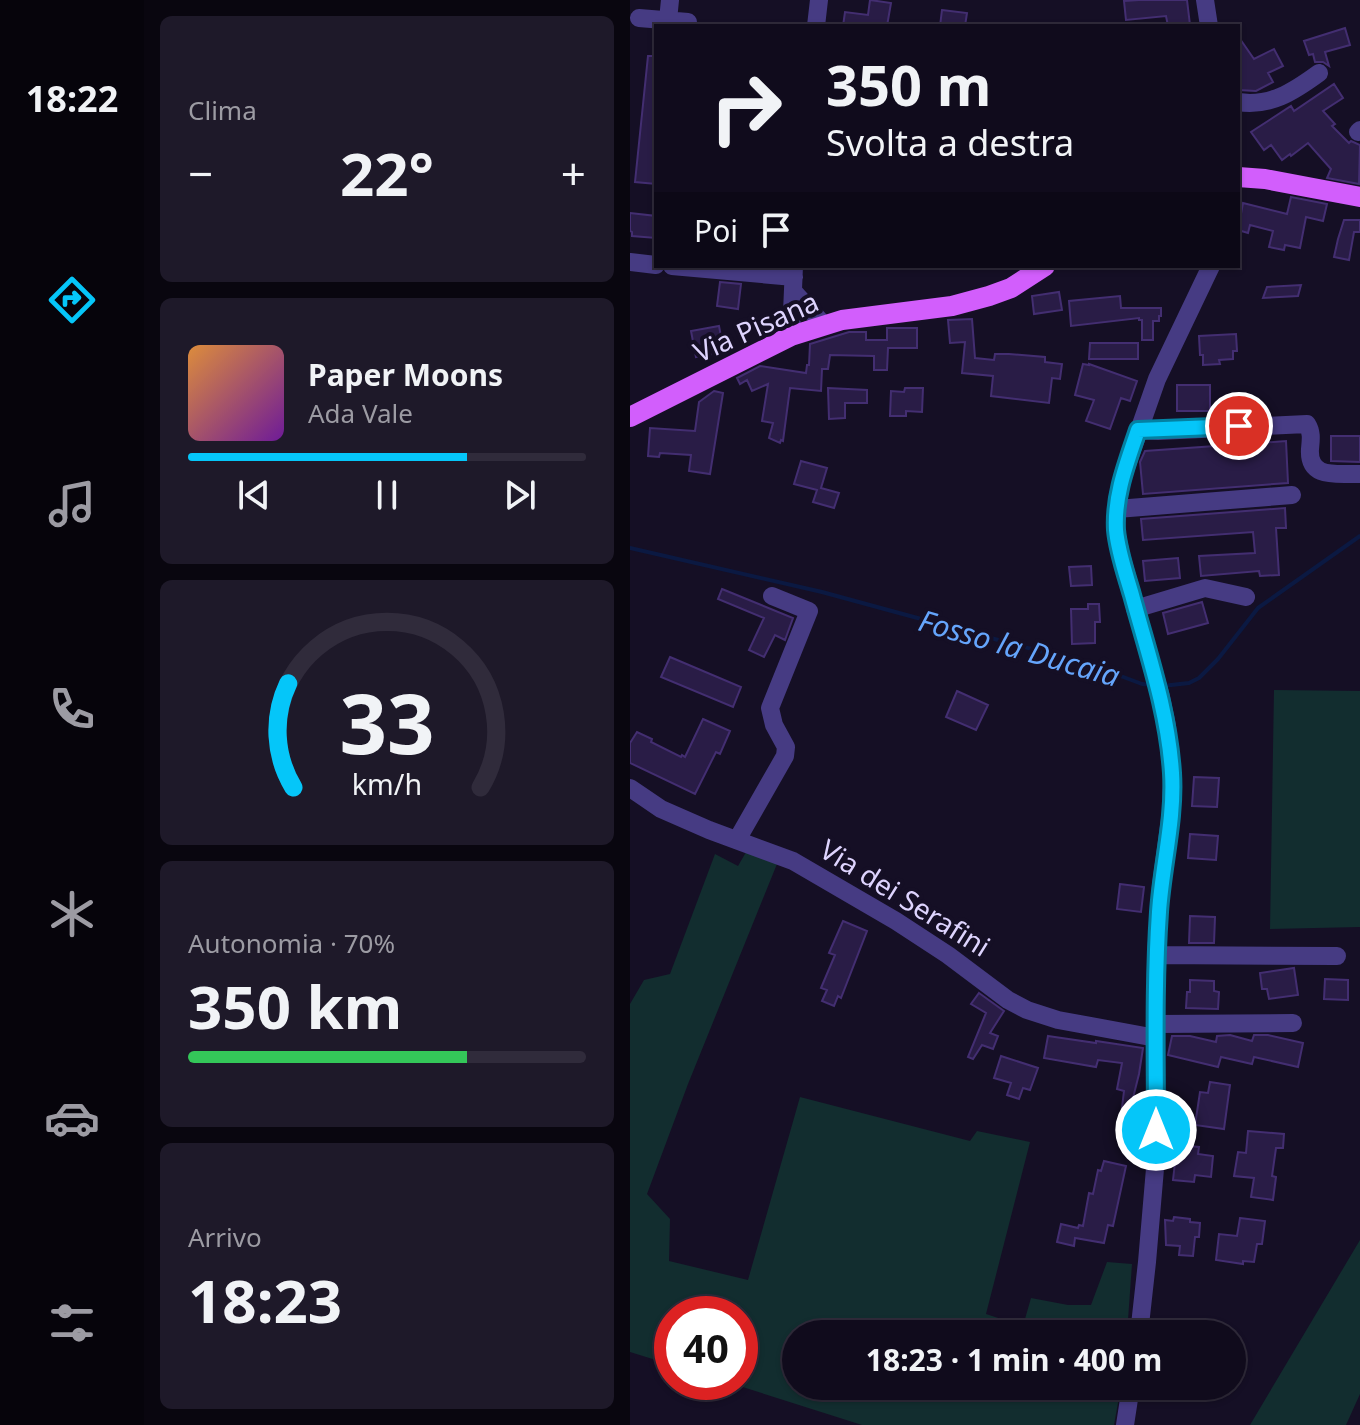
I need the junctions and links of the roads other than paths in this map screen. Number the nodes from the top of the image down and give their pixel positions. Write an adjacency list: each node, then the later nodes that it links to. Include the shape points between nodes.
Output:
1 (670, 0): 5 (street)
2 (819, 0): 7 (street)
3 (1205, 0): 8 (street)
4 (639, 18): 5 (street)
5 (668, 20): 6 (street)
6 (688, 22)
7 (816, 24)
8 (1209, 24)
9 (1319, 73): 10 (street, via 1291,93 1255,105)
10 (1240, 102)
11 (1240, 177): 12 (main road)
12 (1360, 197)
13 (630, 262): 14 (street)
14 (654, 265)
15 (692, 268): 18 (street)
16 (1042, 268): 19 (main road, Via Pisana, via 1021,283 952,306)
17 (1210, 268): 22 (street)
18 (793, 278): 19 (street); 20 (street)
19 (823, 324): 20 (main road, Via Pisana)
20 (791, 336): 21 (main road, Via Pisana)
21 (630, 417)
22 (1138, 430): 23 (street, via 1307,424 1314,467 1320,472); 25 (street)
23 (1360, 474)
24 (1292, 495): 25 (street)
25 (1117, 509): 28 (street, via 1116,531)
26 (772, 596): 30 (street, via 809,611 770,708 785,756)
27 (1246, 597): 28 (street, via 1205,588)
28 (1135, 609): 31 (street, via 1158,685 1172,776)
29 (630, 788): 30 (street, Via dei Serafini, via 661,809)
30 (737, 840): 34 (street, Via dei Serafini, via 832,883 1027,1010 1058,1020)
31 (1156, 955): 32 (street); 34 (street)
32 (1337, 956)
33 (1293, 1023): 34 (street, Via dei Serafini)
34 (1156, 1031): 35 (street, via 1156,1157)
35 (1141, 1320)
36 (1129, 1400): 37 (street)
37 (1125, 1425)

